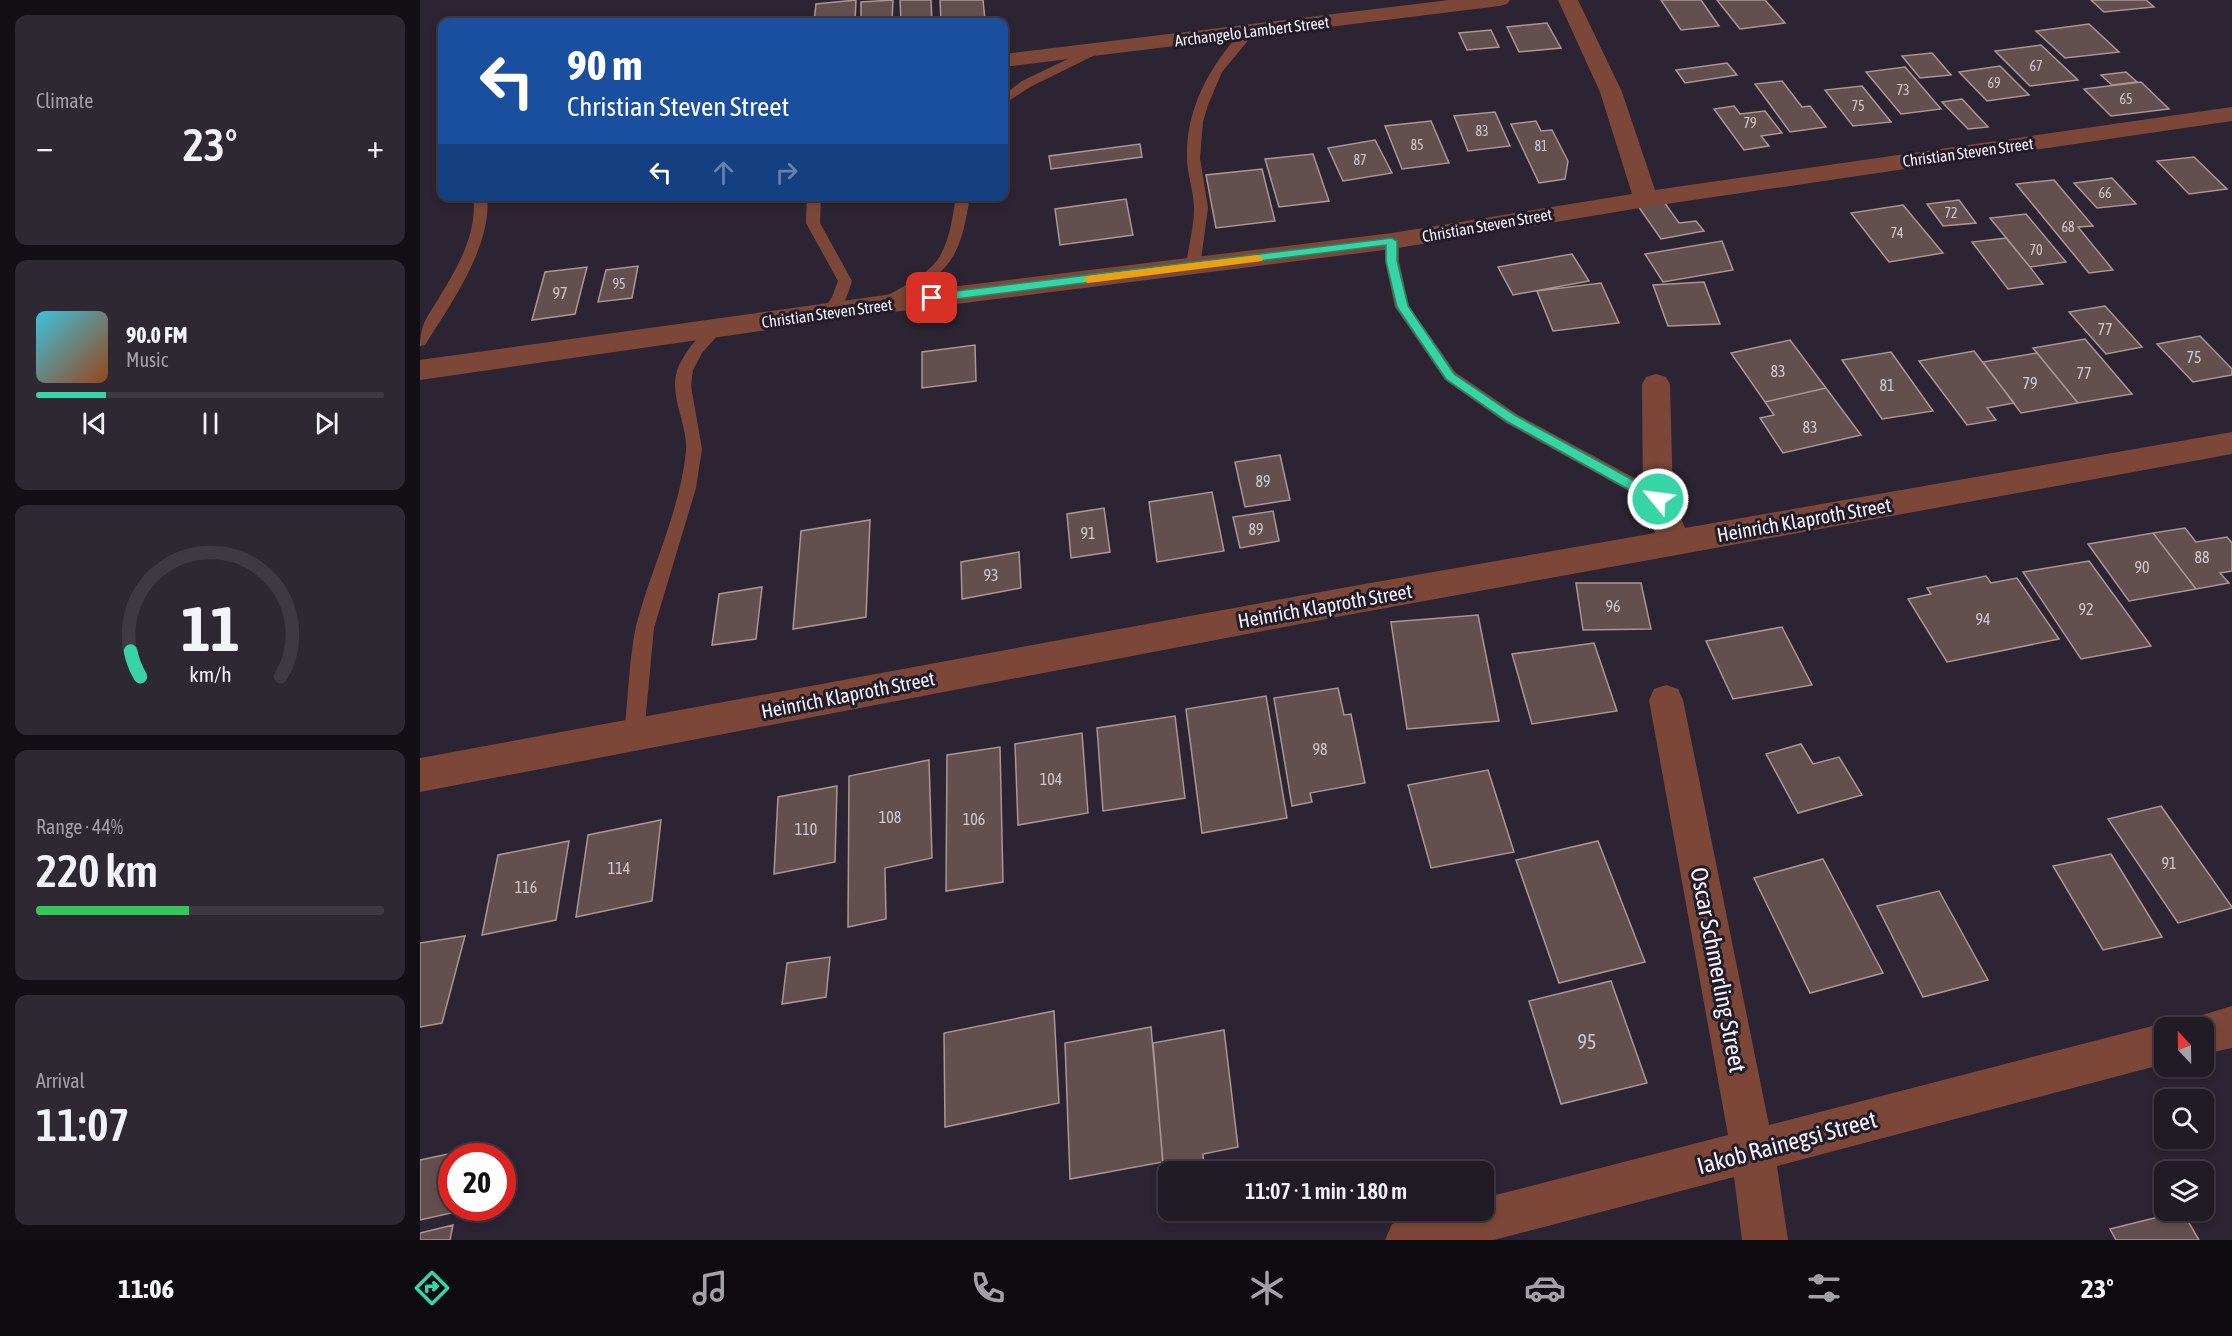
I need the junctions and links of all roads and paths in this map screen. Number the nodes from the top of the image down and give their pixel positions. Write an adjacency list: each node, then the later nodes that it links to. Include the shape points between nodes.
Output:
1 (1500, 0): 3 (street, Archangelo Lambert Street)
2 (1568, 0): 8 (street, via 1611,92)
3 (1250, 31): 4 (street, Archangelo Lambert Street); 13 (lane, via 1231,48 1212,77 1196,121 1192,158 1201,207)
4 (1095, 50): 5 (street, Archangelo Lambert Street); 6 (lane)
5 (1008, 61)
6 (1008, 97)
7 (2232, 114): 8 (street, Christian Steven Street)
8 (1646, 199): 12 (street, Christian Steven Street)
9 (482, 201): 17 (lane, via 474,242 444,304)
10 (812, 201): 15 (lane, via 809,212 816,235 845,281)
11 (962, 201): 14 (lane, via 946,259)
12 (1392, 241): 13 (street, Christian Steven Street); 21 (lane, via 1402,307 1450,376 1512,419)
13 (1193, 267): 14 (street, Christian Steven Street)
14 (885, 304): 15 (street, Christian Steven Street)
15 (829, 312): 16 (street, Christian Steven Street)
16 (717, 328): 18 (street, Christian Steven Street); 24 (lane, via 696,350 685,370 683,386 694,449 688,488 645,628)
17 (420, 341)
18 (420, 370)
19 (1656, 384): 21 (street)
20 (2232, 443): 22 (street, Heinrich Klaproth Street)
21 (1658, 499): 22 (street)
22 (1675, 544): 24 (street, Heinrich Klaproth Street, via 1342,602)
23 (1666, 700): 29 (street, Oscar Schmerling Street)
24 (634, 735): 25 (street, Heinrich Klaproth Street)
25 (420, 775)
26 (2232, 1027): 27 (street)
27 (2214, 1032)
28 (2154, 1047): 29 (street, Iakob Rainegsi Street)
29 (1753, 1152): 30 (street, Iakob Rainegsi Street); 31 (street, Oscar Schmerling Street)
30 (1408, 1240)
31 (1765, 1240)

